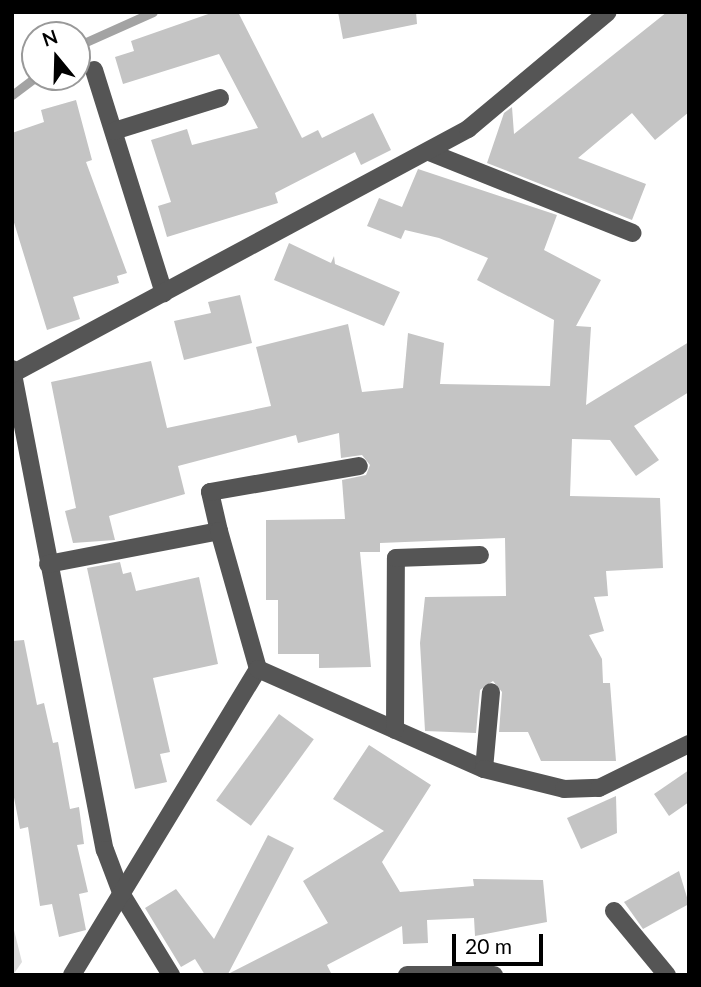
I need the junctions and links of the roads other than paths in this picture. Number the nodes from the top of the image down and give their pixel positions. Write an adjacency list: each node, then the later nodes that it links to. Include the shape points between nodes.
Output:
1 (608, 12): 5 (street, via 468,129)
2 (94, 70): 4 (street)
3 (220, 98): 4 (street)
4 (114, 131): 7 (street)
5 (429, 152): 6 (street); 7 (street)
6 (633, 233)
7 (164, 293): 8 (street)
8 (12, 373): 12 (street)
9 (359, 466): 10 (street, via 210,492)
10 (219, 531): 12 (street); 13 (street)
11 (480, 555): 15 (street, via 396,558)
12 (48, 564): 18 (street, via 105,850)
13 (258, 669): 15 (street); 18 (street)
14 (491, 692): 17 (street)
15 (394, 730): 17 (street)
16 (689, 744): 17 (street, via 598,788 564,789)
17 (484, 769)
18 (122, 895): 20 (street); 21 (street)
19 (614, 911): 24 (street)
20 (72, 975)
21 (171, 975)
22 (407, 975): 23 (street)
23 (494, 975)
24 (667, 975)

